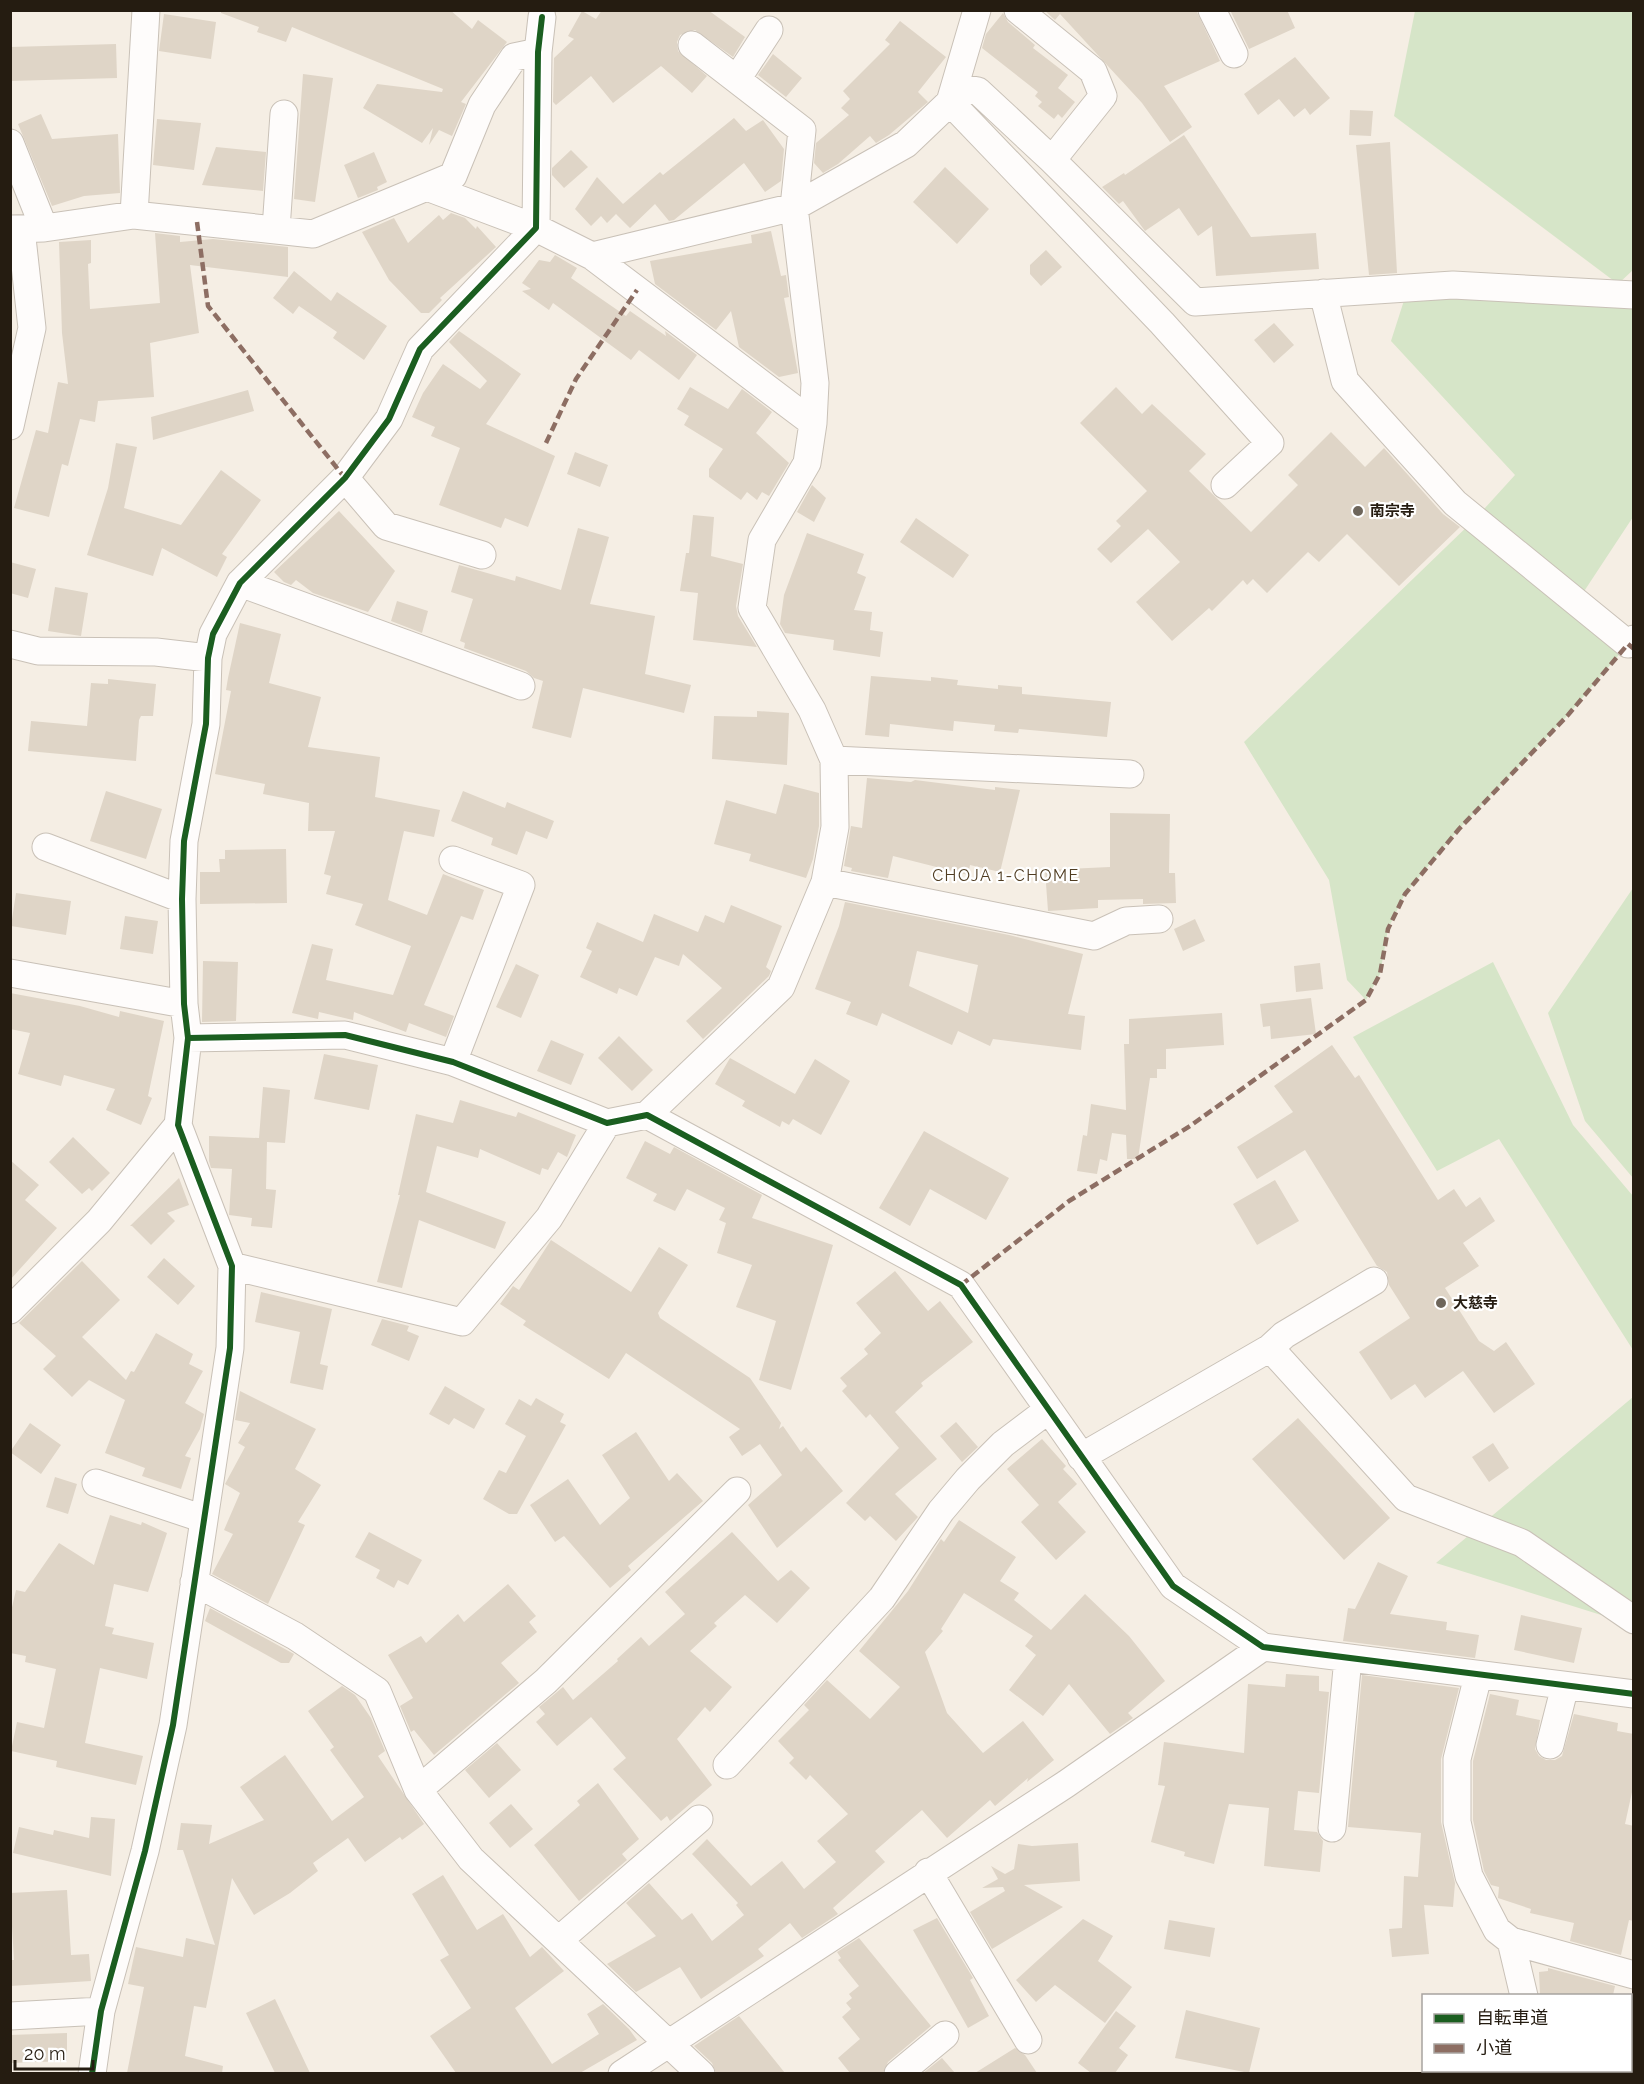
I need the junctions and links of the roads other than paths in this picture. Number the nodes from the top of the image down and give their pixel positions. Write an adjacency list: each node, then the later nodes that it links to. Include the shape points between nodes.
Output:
1 (146, 10): 17 (street)
2 (977, 10): 11 (street)
3 (1018, 10): 14 (street, via 1093,71 1103,96)
4 (1212, 10): 9 (street)
5 (542, 13): 8 (street)
6 (769, 30): 10 (street)
7 (692, 45): 10 (street)
8 (538, 52): 15 (street, via 514,57 482,105 453,176); 18 (street)
9 (1234, 54)
10 (737, 79): 16 (street, via 802,130)
11 (953, 95): 14 (street, via 978,91); 16 (street, via 906,144); 27 (street, via 1270,443)
12 (284, 114): 20 (street)
13 (10, 143): 19 (street)
14 (1052, 160): 22 (street, via 1195,302)
15 (427, 187): 18 (street); 20 (street, via 313,234)
16 (794, 207): 21 (street); 24 (street, via 815,383)
17 (134, 215): 19 (street); 20 (street)
18 (536, 228): 21 (street); 26 (street, via 420,349 389,418)
19 (25, 229): 25 (street, via 32,328)
20 (276, 229)
21 (592, 256): 24 (street)
22 (1323, 293): 23 (street, via 1453,285); 30 (street, via 1345,381 1455,503)
23 (1634, 296)
24 (813, 423): 34 (street, via 807,463 762,540 752,608 812,710)
25 (10, 426)
26 (345, 478): 28 (street, via 386,526); 29 (street)
27 (1225, 484)
28 (482, 555)
29 (240, 582): 32 (street, via 213,634); 33 (street)
30 (1631, 642)
31 (10, 644): 32 (street, via 38,651 156,652)
32 (208, 658): 39 (street, via 206,724 184,841)
33 (521, 686)
34 (834, 760): 35 (street); 38 (street, via 835,827)
35 (1130, 774)
36 (46, 847): 39 (street)
37 (453, 860): 44 (street, via 521,885)
38 (825, 882): 40 (street, via 1094,936 1126,921); 45 (street, via 781,987)
39 (182, 899): 42 (street)
40 (1159, 919)
41 (10, 973): 42 (street)
42 (184, 1004): 43 (street)
43 (189, 1038): 44 (street, via 345,1035); 47 (street)
44 (453, 1062): 46 (street)
45 (647, 1115): 46 (street); 52 (street, via 961,1285)
46 (607, 1123): 48 (street, via 549,1218 462,1323)
47 (178, 1125): 48 (street); 50 (street, via 99,1221)
48 (232, 1266): 56 (street, via 230,1348)
49 (1374, 1281): 51 (street, via 1284,1335)
50 (10, 1310)
51 (1270, 1348): 53 (street); 58 (street, via 1406,1498 1522,1543)
52 (1048, 1410): 53 (street); 65 (street, via 1003,1444 968,1479 941,1511 882,1598)
53 (1081, 1457): 59 (street, via 1173,1586)
54 (96, 1483): 56 (street)
55 (737, 1491): 66 (street, via 546,1681)
56 (204, 1519): 57 (street)
57 (194, 1582): 66 (street, via 295,1636 377,1691); 74 (street, via 173,1725 145,1851)
58 (1634, 1620)
59 (1263, 1647): 60 (street); 69 (street, via 1066,1784)
60 (1348, 1658): 61 (street); 68 (street)
61 (1478, 1676): 62 (street); 71 (street, via 1457,1759 1457,1822 1469,1876 1497,1929)
62 (1565, 1686): 63 (street); 64 (street)
63 (1634, 1694)
64 (1550, 1745)
65 (727, 1765)
66 (418, 1790): 70 (street, via 471,1859)
67 (699, 1819): 70 (street)
68 (1332, 1828)
69 (928, 1872): 77 (street); 78 (street)
70 (559, 1940): 78 (street)
71 (1511, 1941): 72 (street); 73 (street)
72 (1634, 1975)
73 (1524, 1994)
74 (100, 2011): 75 (street); 79 (street)
75 (10, 2016)
76 (945, 2035): 82 (street)
77 (1028, 2040)
78 (670, 2043): 80 (street); 81 (street)
79 (92, 2073)
80 (622, 2073)
81 (701, 2073)
82 (898, 2073)

